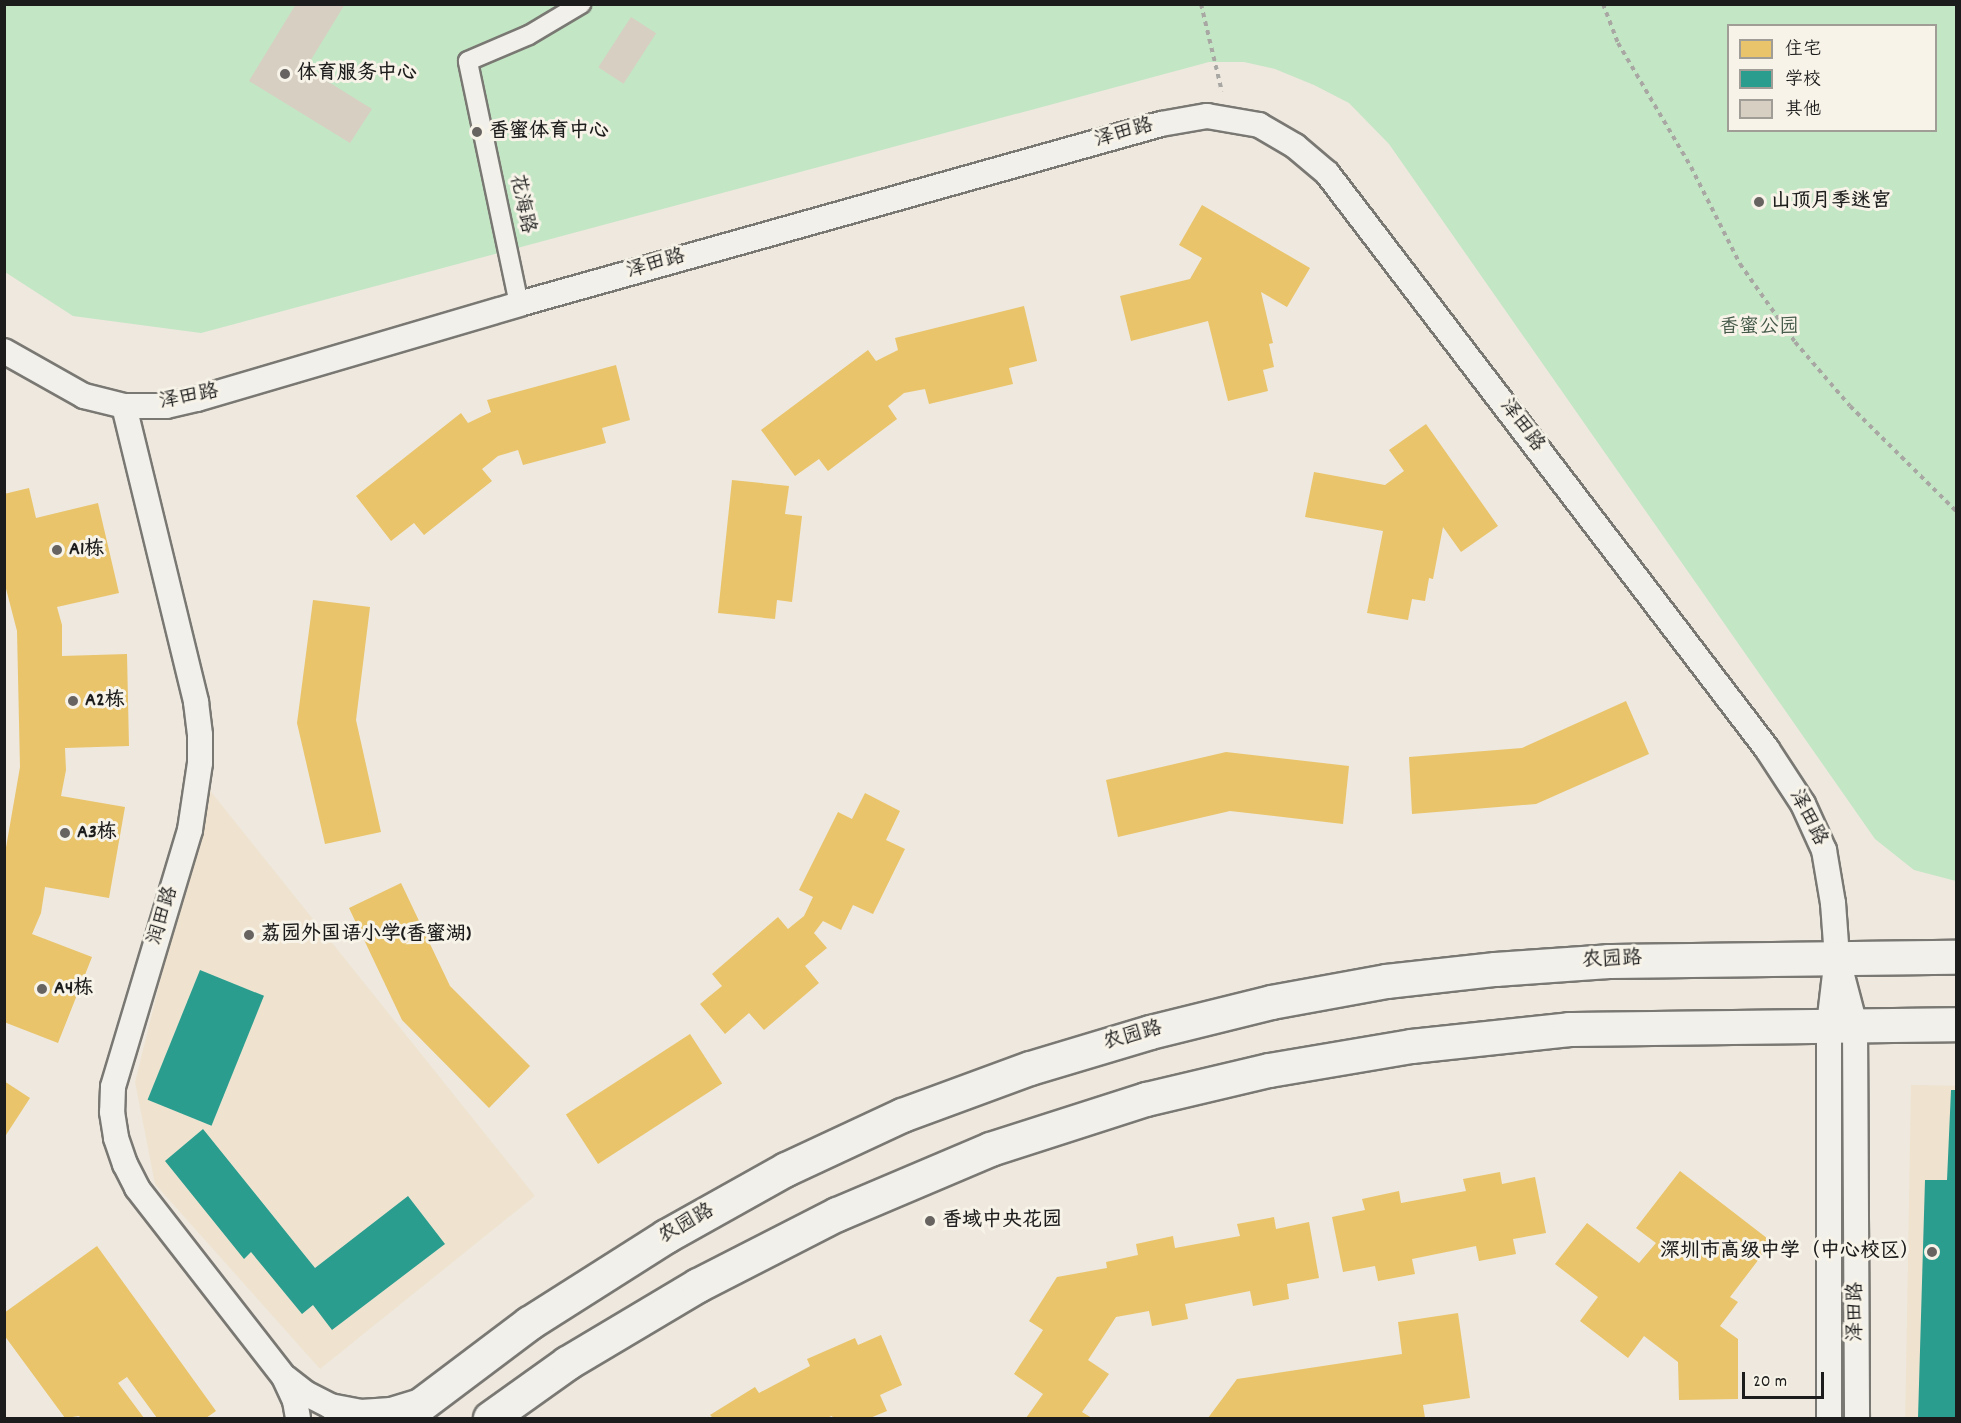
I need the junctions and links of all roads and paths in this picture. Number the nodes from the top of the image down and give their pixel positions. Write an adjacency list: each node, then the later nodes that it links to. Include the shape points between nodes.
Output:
1 (581, 4): 5 (street, 花海路, via 529,34 468,61)
2 (1200, 4): 4 (path)
3 (1603, 4): 8 (path, via 1618,43 1691,167 1740,264 1796,342 1850,405)
4 (1227, 119): 5 (street, 泽田路, via 1207,116 1161,124); 9 (street, 泽田路, via 1259,125 1295,146 1327,173 1767,749 1803,804 1824,850)
5 (519, 304): 7 (street, 泽田路, via 197,399 166,406)
6 (4, 351): 7 (street, 泽田路, via 84,396)
7 (124, 406): 13 (street, 润田路, via 196,702 200,763 190,830 117,1070 114,1129 137,1188)
8 (1956, 510)
9 (1837, 957): 10 (main road, 农园路); 12 (street, 泽田路); 14 (main road, 农园路, via 1608,960 1386,981 1260,1005 1150,1032 1030,1068 903,1115 786,1169 666,1236 539,1317)
10 (1956, 957)
11 (1956, 1024): 12 (main road)
12 (1842, 1025): 17 (main road, via 1569,1029 1456,1041 1269,1070 1146,1099 990,1149 837,1214 698,1285 567,1363); 18 (street, 泽田路); 19 (street, 泽田路)
13 (284, 1377): 14 (street, 润田路, via 305,1394 330,1406 361,1412 392,1410); 15 (street, 润田路, via 296,1401)
14 (428, 1398): 16 (main road, 农园路)
15 (298, 1419)
16 (403, 1419)
17 (490, 1419)
18 (1829, 1419)
19 (1857, 1419)

